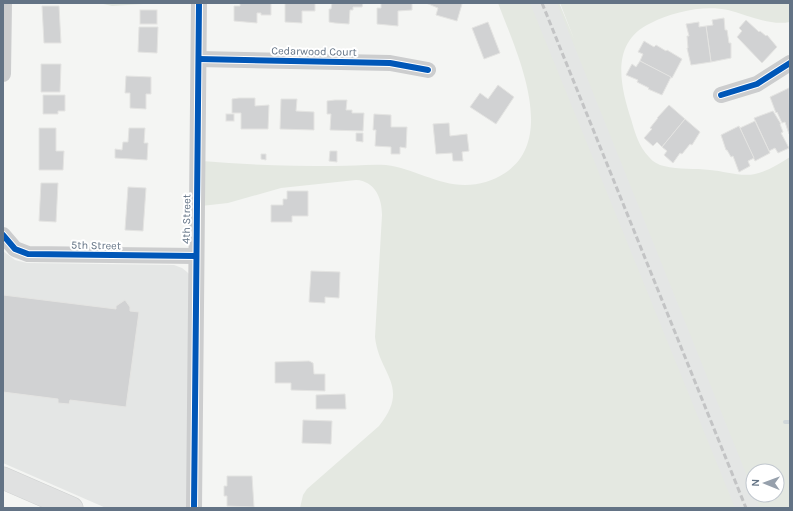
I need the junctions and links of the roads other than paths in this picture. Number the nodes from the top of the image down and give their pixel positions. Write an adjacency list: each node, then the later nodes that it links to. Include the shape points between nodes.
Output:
1 (4, 3): 6 (street)
2 (199, 3): 3 (street, 4th Street)
3 (199, 59): 5 (street, Cedarwood Court, via 390,63); 9 (street, 4th Street)
4 (790, 64): 7 (street, via 757,84)
5 (428, 70)
6 (3, 74)
7 (721, 95)
8 (3, 235): 9 (street, 5th Street, via 15,249 28,254)
9 (196, 256): 12 (street, 4th Street)
10 (3, 478): 11 (main road)
11 (72, 508)
12 (194, 508)

